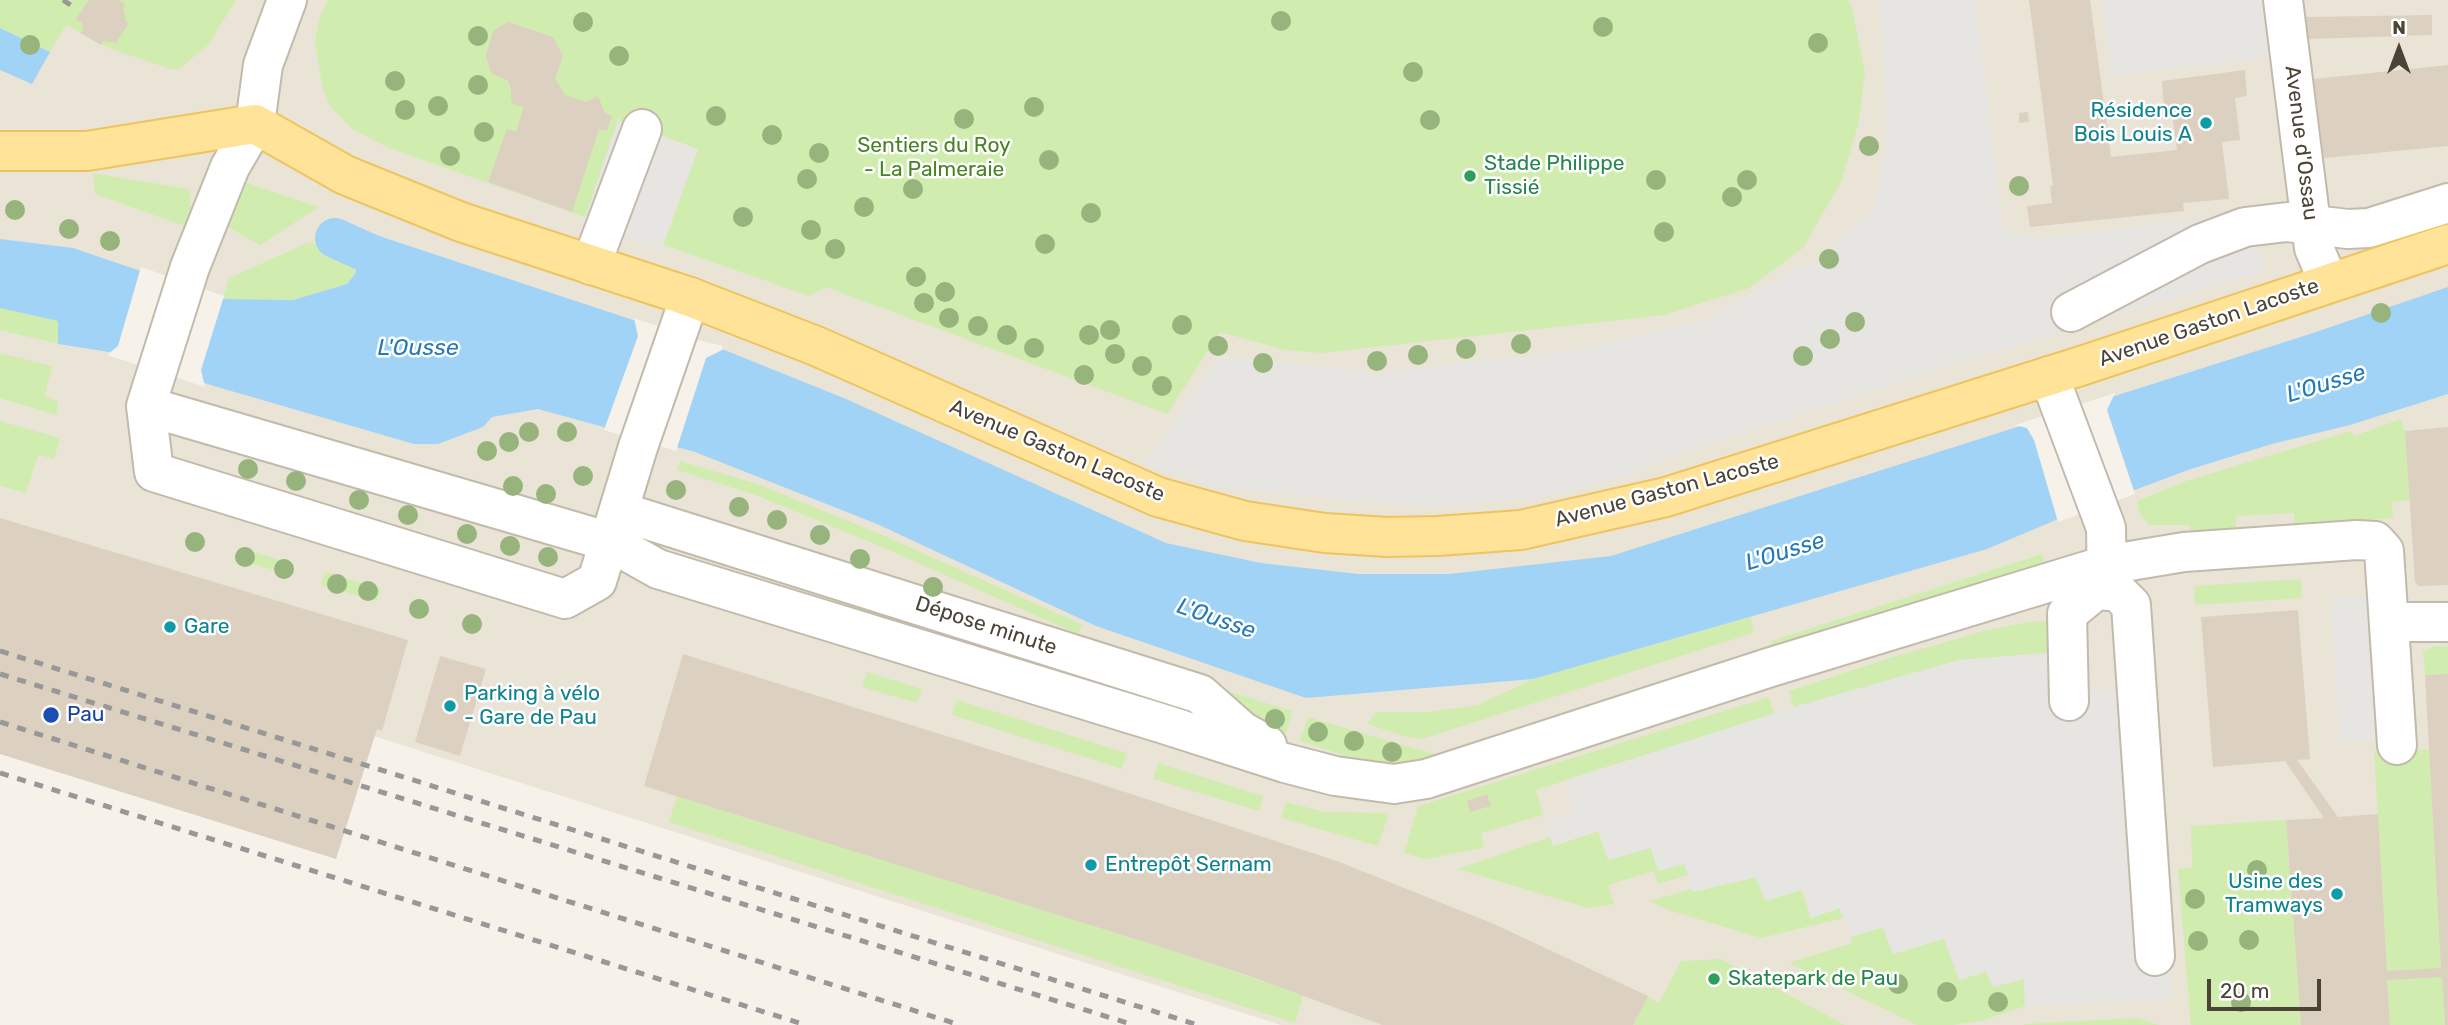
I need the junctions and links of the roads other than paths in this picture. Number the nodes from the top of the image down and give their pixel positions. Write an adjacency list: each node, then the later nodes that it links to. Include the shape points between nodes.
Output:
1 (287, 0): 3 (street, via 263,65)
2 (2283, 0): 7 (street, Avenue d'Ossau)
3 (255, 124): 5 (main road, via 87,151); 9 (main road, Avenue Gaston Lacoste, via 345,175 461,222); 14 (street, via 230,167 190,267)
4 (642, 129): 9 (street)
5 (0, 151)
6 (2448, 203): 7 (street, via 2370,228)
7 (2311, 225): 10 (street, Avenue d'Ossau, via 2314,247); 12 (street, via 2287,222 2245,227 2200,244)
8 (2448, 244): 10 (main road, Avenue Gaston Lacoste)
9 (591, 265): 11 (main road, Avenue Gaston Lacoste)
10 (2329, 283): 13 (main road, Avenue Gaston Lacoste)
11 (690, 298): 13 (main road, Avenue Gaston Lacoste, via 816,345 1157,497 1245,521 1325,533 1387,537 1521,530 1666,497); 15 (street)
12 (2071, 312)
13 (2053, 386): 16 (street, via 2102,513)
14 (151, 389): 15 (street); 15 (street, via 154,472 565,599 597,581)
15 (615, 526): 16 (street, via 658,569 1284,764 1394,784 1426,779 1785,663)
16 (2106, 573): 17 (street, via 2184,552 2375,541 2384,551); 19 (street); 21 (street, via 2131,605)
17 (2389, 622): 18 (street); 20 (street)
18 (2448, 622)
19 (2091, 700)
20 (2397, 745)
21 (2155, 956)

